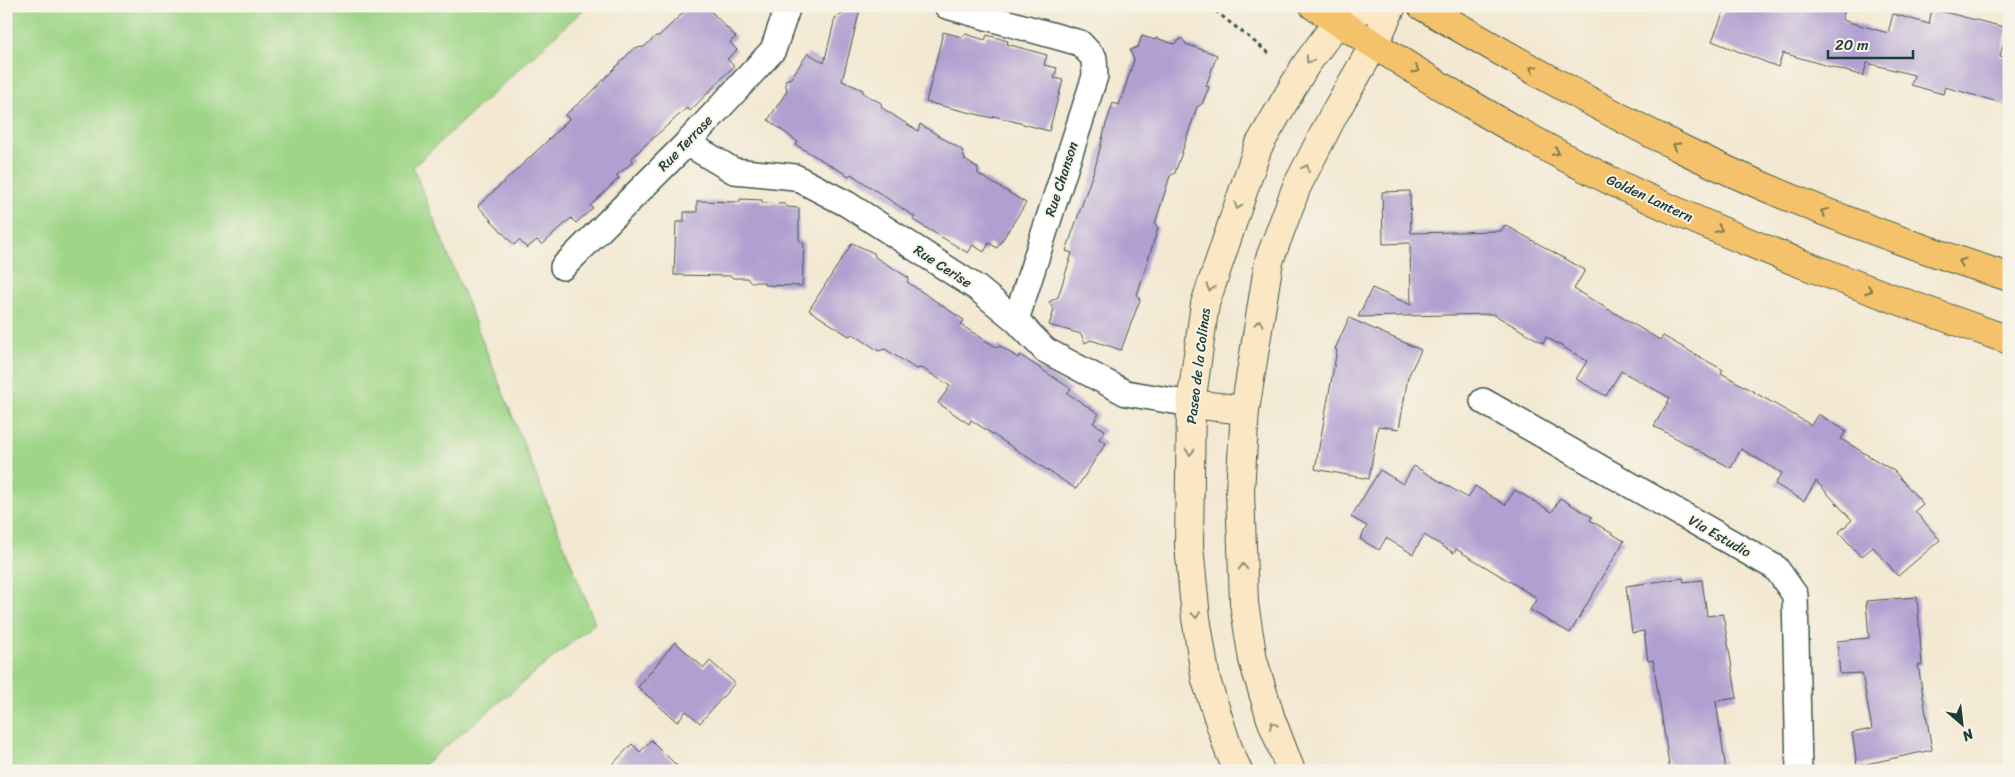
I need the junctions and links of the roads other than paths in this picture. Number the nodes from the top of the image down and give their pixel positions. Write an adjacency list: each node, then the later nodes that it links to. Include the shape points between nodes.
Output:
1 (788, 6): 9 (street, Rue Terrase, via 773,50)
2 (947, 6): 12 (street, Rue Chanson, via 1080,43 1094,58 1095,76)
3 (1314, 6): 7 (main road, Golden Lantern)
4 (1370, 6): 7 (main road, Paseo de la Colinas)
5 (1392, 6): 8 (main road)
6 (1422, 6): 11 (main road, one-way to 6, via 1870,230 1787,197 1685,150 1586,100)
7 (1338, 21): 8 (main road, Golden Lantern); 15 (main road, Paseo de la Colinas, one-way to 15, via 1305,66 1258,147 1205,304)
8 (1374, 45): 13 (main road, Golden Lantern, one-way to 13, via 1529,137 1629,190 1840,279); 16 (main road, one-way to 8, via 1269,261 1297,186)
9 (686, 143): 10 (street, Rue Terrase); 12 (street, Rue Cerise, via 734,171 795,177 848,204 977,288)
10 (563, 267)
11 (2009, 277)
12 (1016, 320): 15 (street, Rue Cerise, via 1045,350 1126,393)
13 (2009, 340)
14 (1483, 401): 19 (street, Via Estudio, via 1776,568 1795,595)
15 (1191, 404): 16 (main road); 17 (main road, Paseo de la Colinas, one-way to 17, via 1188,546 1196,618 1206,680)
16 (1245, 410): 18 (main road, one-way to 16, via 1253,660 1244,603 1240,491)
17 (1238, 771)
18 (1291, 771)
19 (1799, 771)

